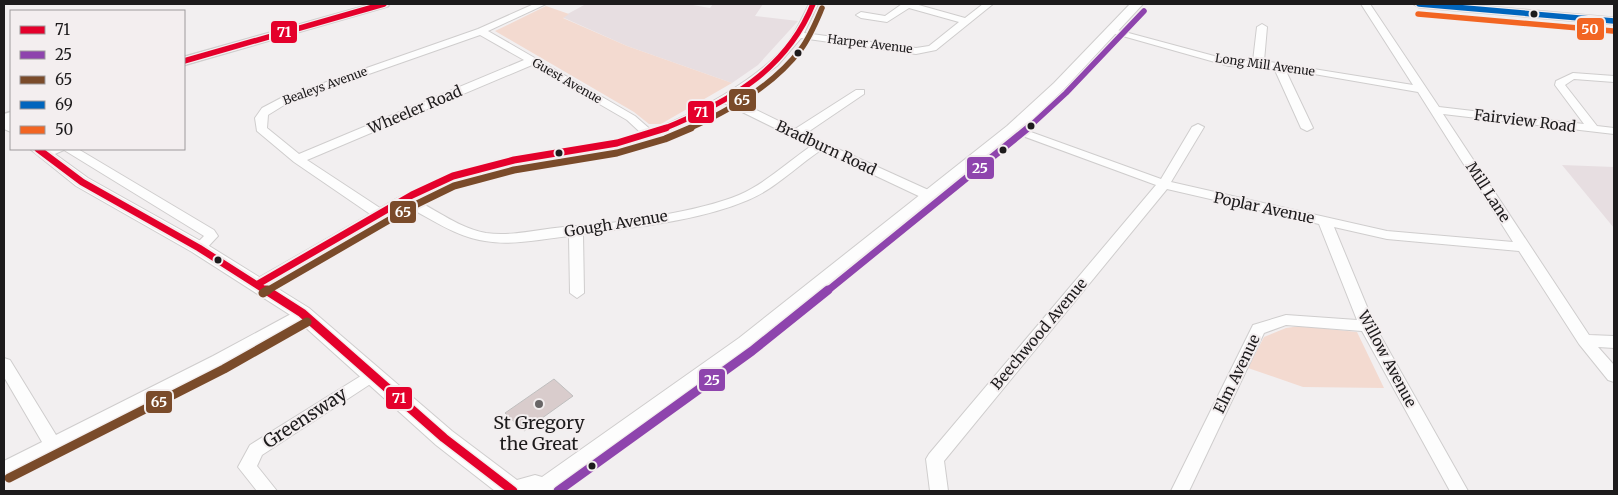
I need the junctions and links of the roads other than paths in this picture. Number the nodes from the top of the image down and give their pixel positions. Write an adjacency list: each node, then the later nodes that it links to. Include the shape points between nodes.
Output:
1 (384, 4): 17 (street)
2 (541, 4): 13 (street, Bealeys Avenue)
3 (812, 4): 15 (street, via 809,17)
4 (907, 4): 9 (street, via 887,19); 10 (street)
5 (988, 4): 10 (street, Harper Avenue)
6 (1137, 4): 14 (main road)
7 (1366, 4): 21 (street, Mill Lane)
8 (1419, 4): 11 (street)
9 (861, 15)
10 (966, 21): 15 (street, Harper Avenue, via 932,48 916,51)
11 (1614, 21)
12 (1262, 27): 18 (street)
13 (481, 31): 16 (street, Guest Avenue); 35 (street, Bealeys Avenue, via 327,84 268,108 260,118 261,129)
14 (1110, 31): 18 (street, Long Mill Avenue, via 1229,62); 27 (main road)
15 (797, 35): 23 (street, via 782,59)
16 (532, 60): 31 (street, Guest Avenue, via 631,118); 35 (street, Wheeler Road)
17 (185, 62)
18 (1258, 65): 19 (street, Long Mill Avenue)
19 (1278, 66): 21 (street, Long Mill Avenue); 26 (street)
20 (1614, 79): 28 (street, via 1573,76 1561,81 1560,84)
21 (1423, 90): 24 (street, Mill Lane)
22 (861, 91): 30 (street)
23 (723, 98): 30 (street, Bradburn Road); 31 (street)
24 (1435, 110): 28 (street, Fairview Road); 42 (street, Mill Lane)
25 (1198, 127): 36 (street, Beechwood Avenue)
26 (1307, 128)
27 (1013, 129): 36 (street, Poplar Avenue); 37 (main road)
28 (1594, 129): 29 (street, Fairview Road)
29 (1614, 131)
30 (796, 134): 32 (street, Bradburn Road)
31 (650, 135): 38 (street, via 598,148 493,163 442,180)
32 (820, 145): 37 (street, Bradburn Road); 41 (street, Gough Avenue, via 745,198 716,208)
33 (72, 150): 43 (street, via 209,233 211,236)
34 (47, 151): 43 (main road, via 89,186)
35 (298, 159): 39 (street, Bealeys Avenue)
36 (1164, 184): 40 (street, Poplar Avenue); 58 (street, Beechwood Avenue, via 935,460)
37 (930, 196): 55 (main road, via 746,343)
38 (403, 199): 39 (street); 41 (street, Gough Avenue, via 487,238)
39 (379, 214): 44 (street)
40 (1325, 222): 42 (street, Poplar Avenue, via 1387,235); 47 (street, Willow Avenue)
41 (576, 230): 45 (street)
42 (1524, 247): 48 (street, Mill Lane)
43 (199, 248): 44 (main road)
44 (258, 284): 46 (main road)
45 (577, 292)
46 (302, 313): 51 (main road); 53 (street, via 219,360)
47 (1367, 326): 59 (street, Elm Avenue, via 1286,320 1258,329); 60 (street, Willow Avenue)
48 (1584, 340): 49 (street); 52 (street, Mill Lane)
49 (1614, 342)
50 (4, 364): 53 (street)
51 (372, 375): 56 (street, Greensway, via 256,450 247,467); 57 (main road, via 444,438)
52 (1614, 376)
53 (52, 444): 54 (street)
54 (4, 470)
55 (546, 490): 57 (main road, via 528,485)
56 (268, 491)
57 (514, 491)
58 (939, 491)
59 (1180, 491)
60 (1459, 491)

